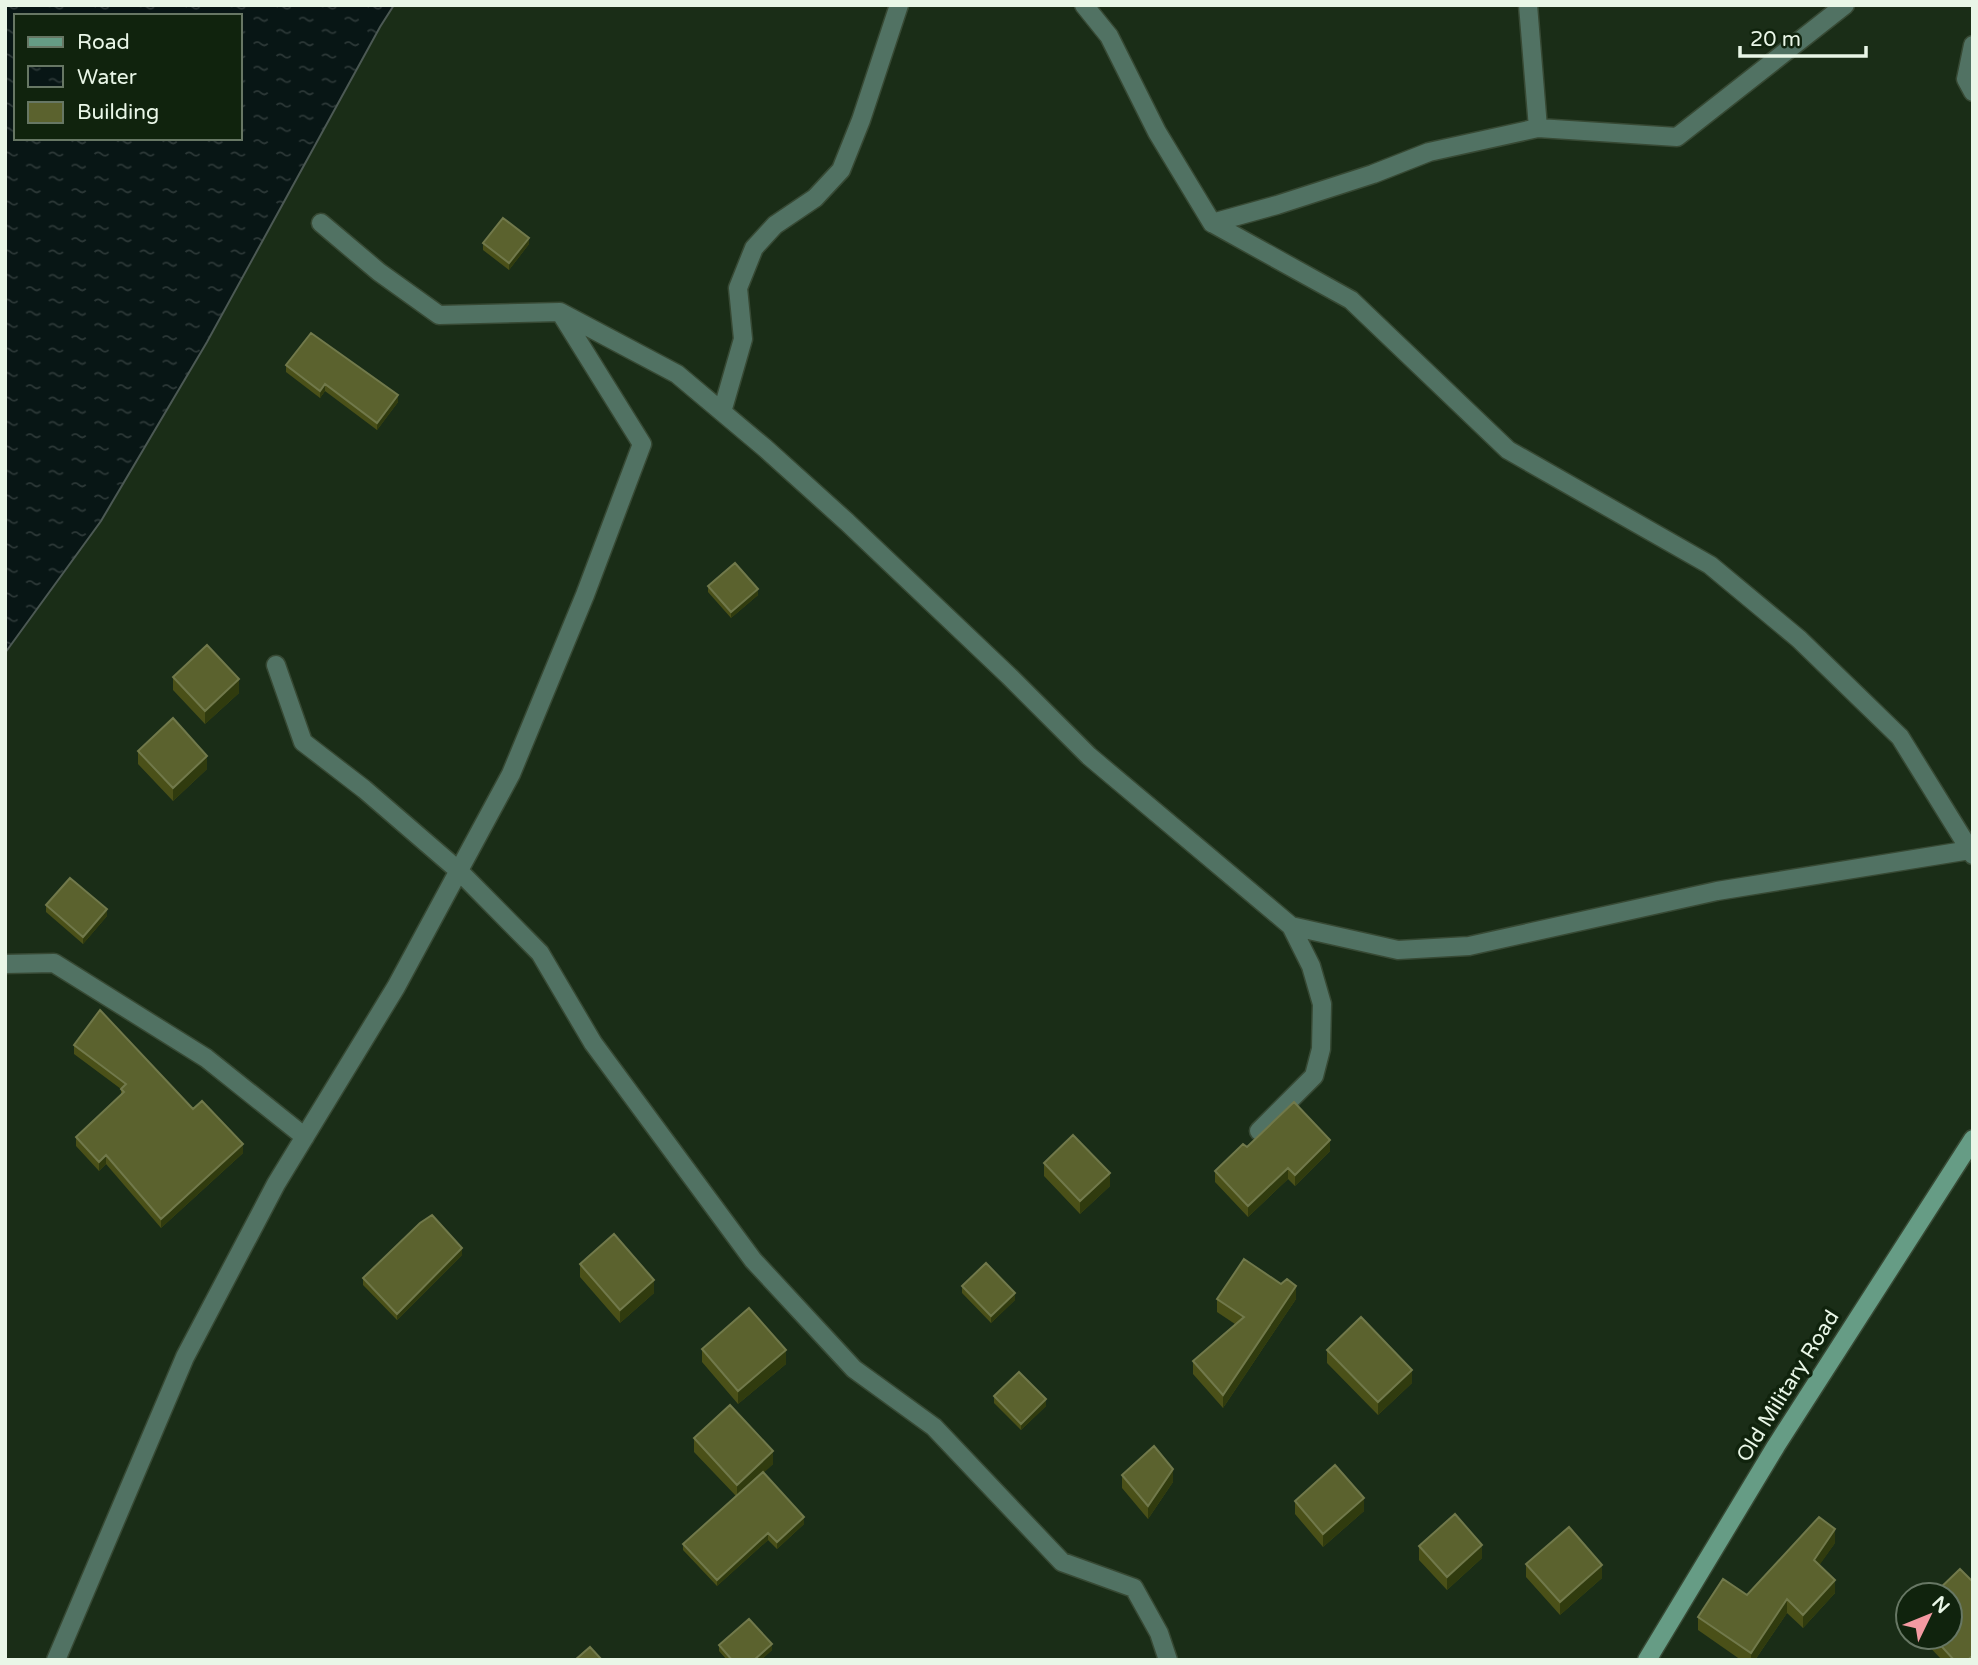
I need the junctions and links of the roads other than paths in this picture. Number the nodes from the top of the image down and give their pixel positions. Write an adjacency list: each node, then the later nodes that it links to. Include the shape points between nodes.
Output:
1 (898, 5): 11 (street, via 841,170 754,248 738,288 743,339)
2 (1084, 5): 9 (street, via 1109,36 1157,132)
3 (1528, 5): 7 (street)
4 (1845, 5): 7 (street, via 1677,137)
5 (1973, 45): 6 (street, via 1966,79)
6 (1973, 92)
7 (1538, 128): 9 (street, via 1429,152)
8 (321, 223): 10 (street, via 439,314)
9 (1212, 223): 13 (street, via 1351,300 1508,450 1710,565 1799,639 1900,737)
10 (560, 312): 11 (street, via 677,374); 14 (street, via 642,444 510,774)
11 (722, 412): 15 (street, via 847,522 1089,756)
12 (276, 665): 14 (street, via 303,742)
13 (1971, 853): 15 (street, via 1717,891 1469,946 1398,950)
14 (459, 872): 18 (street); 21 (street, via 540,953 593,1042 753,1260 854,1369 934,1427 1062,1562 1134,1588)
15 (1291, 926): 17 (street, via 1311,966 1322,1004 1321,1049 1314,1076)
16 (5, 964): 18 (street, via 54,963 206,1058)
17 (1259, 1131)
18 (305, 1137): 20 (street, via 185,1357)
19 (1973, 1139): 22 (main road, Old Military Road, via 1776,1446)
20 (56, 1660)
21 (1168, 1660)
22 (1647, 1660)

